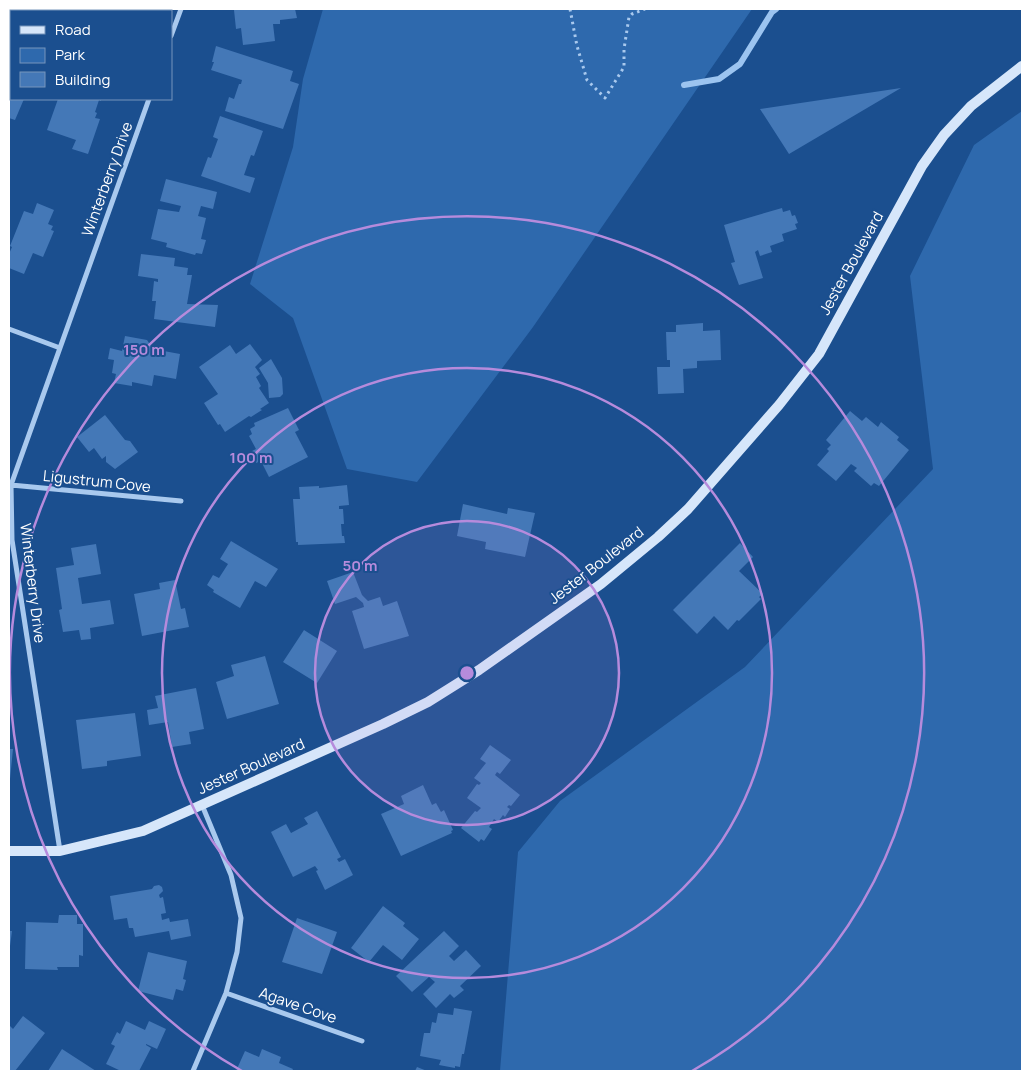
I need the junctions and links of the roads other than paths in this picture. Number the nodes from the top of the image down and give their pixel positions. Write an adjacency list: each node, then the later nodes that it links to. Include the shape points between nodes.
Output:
1 (181, 9): 2 (street)
2 (172, 33)
3 (1022, 66): 9 (street, Jester Boulevard, via 971,106 944,135 922,166 819,354 695,501 658,537 601,584 428,702)
4 (149, 100): 6 (street, Winterberry Drive)
5 (9, 329): 6 (street)
6 (60, 348): 7 (street, Winterberry Drive)
7 (11, 485): 8 (street, Ligustrum Cove); 11 (street, Winterberry Drive, via 12,540)
8 (181, 502)
9 (202, 805): 11 (street, Jester Boulevard, via 143,831); 12 (street, via 231,875 241,918 237,952)
10 (9, 851): 11 (street, Jester Boulevard)
11 (60, 851)
12 (226, 993): 13 (street, Agave Cove); 14 (street)
13 (362, 1041)
14 (193, 1071)

